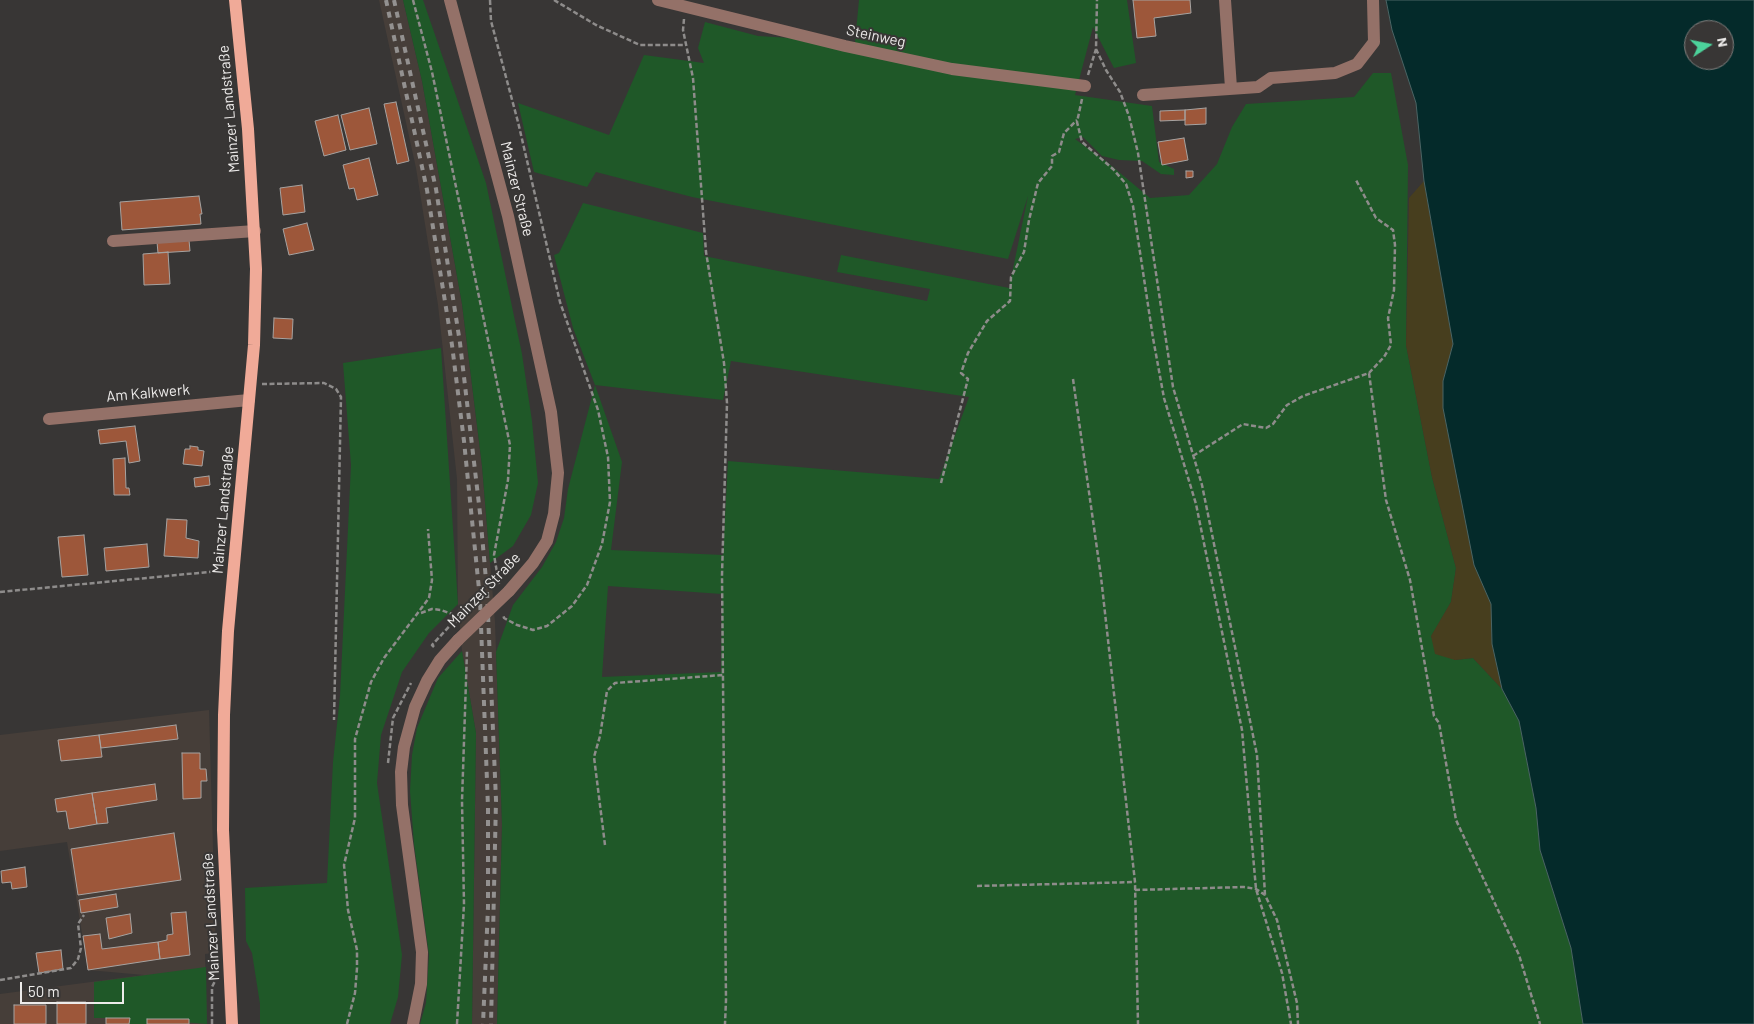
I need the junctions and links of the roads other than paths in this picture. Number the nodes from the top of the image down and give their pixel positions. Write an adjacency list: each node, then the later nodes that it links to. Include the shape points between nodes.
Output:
1 (235, 0): 9 (main road, Mainzer Landstraße)
2 (450, 0): 14 (street, Mainzer Straße, bridge, via 508,216 551,412 558,473 554,514 547,541 534,563 504,591 461,642 440,660 415,707 404,747 402,805 422,952 421,984)
3 (1225, 0): 7 (street)
4 (1373, 0): 7 (street, via 1374,42 1357,64 1335,73 1271,78 1258,87)
5 (662, 1): 6 (street, Steinweg, via 952,69)
6 (1085, 86)
7 (1232, 88): 8 (street)
8 (1143, 95)
9 (255, 231): 10 (street); 11 (main road, Mainzer Landstraße, via 256,306)
10 (113, 241)
11 (249, 400): 12 (street, Am Kalkwerk); 13 (main road, Mainzer Landstraße, via 228,631 224,731 225,884)
12 (49, 419)
13 (232, 1024)
14 (413, 1024)

